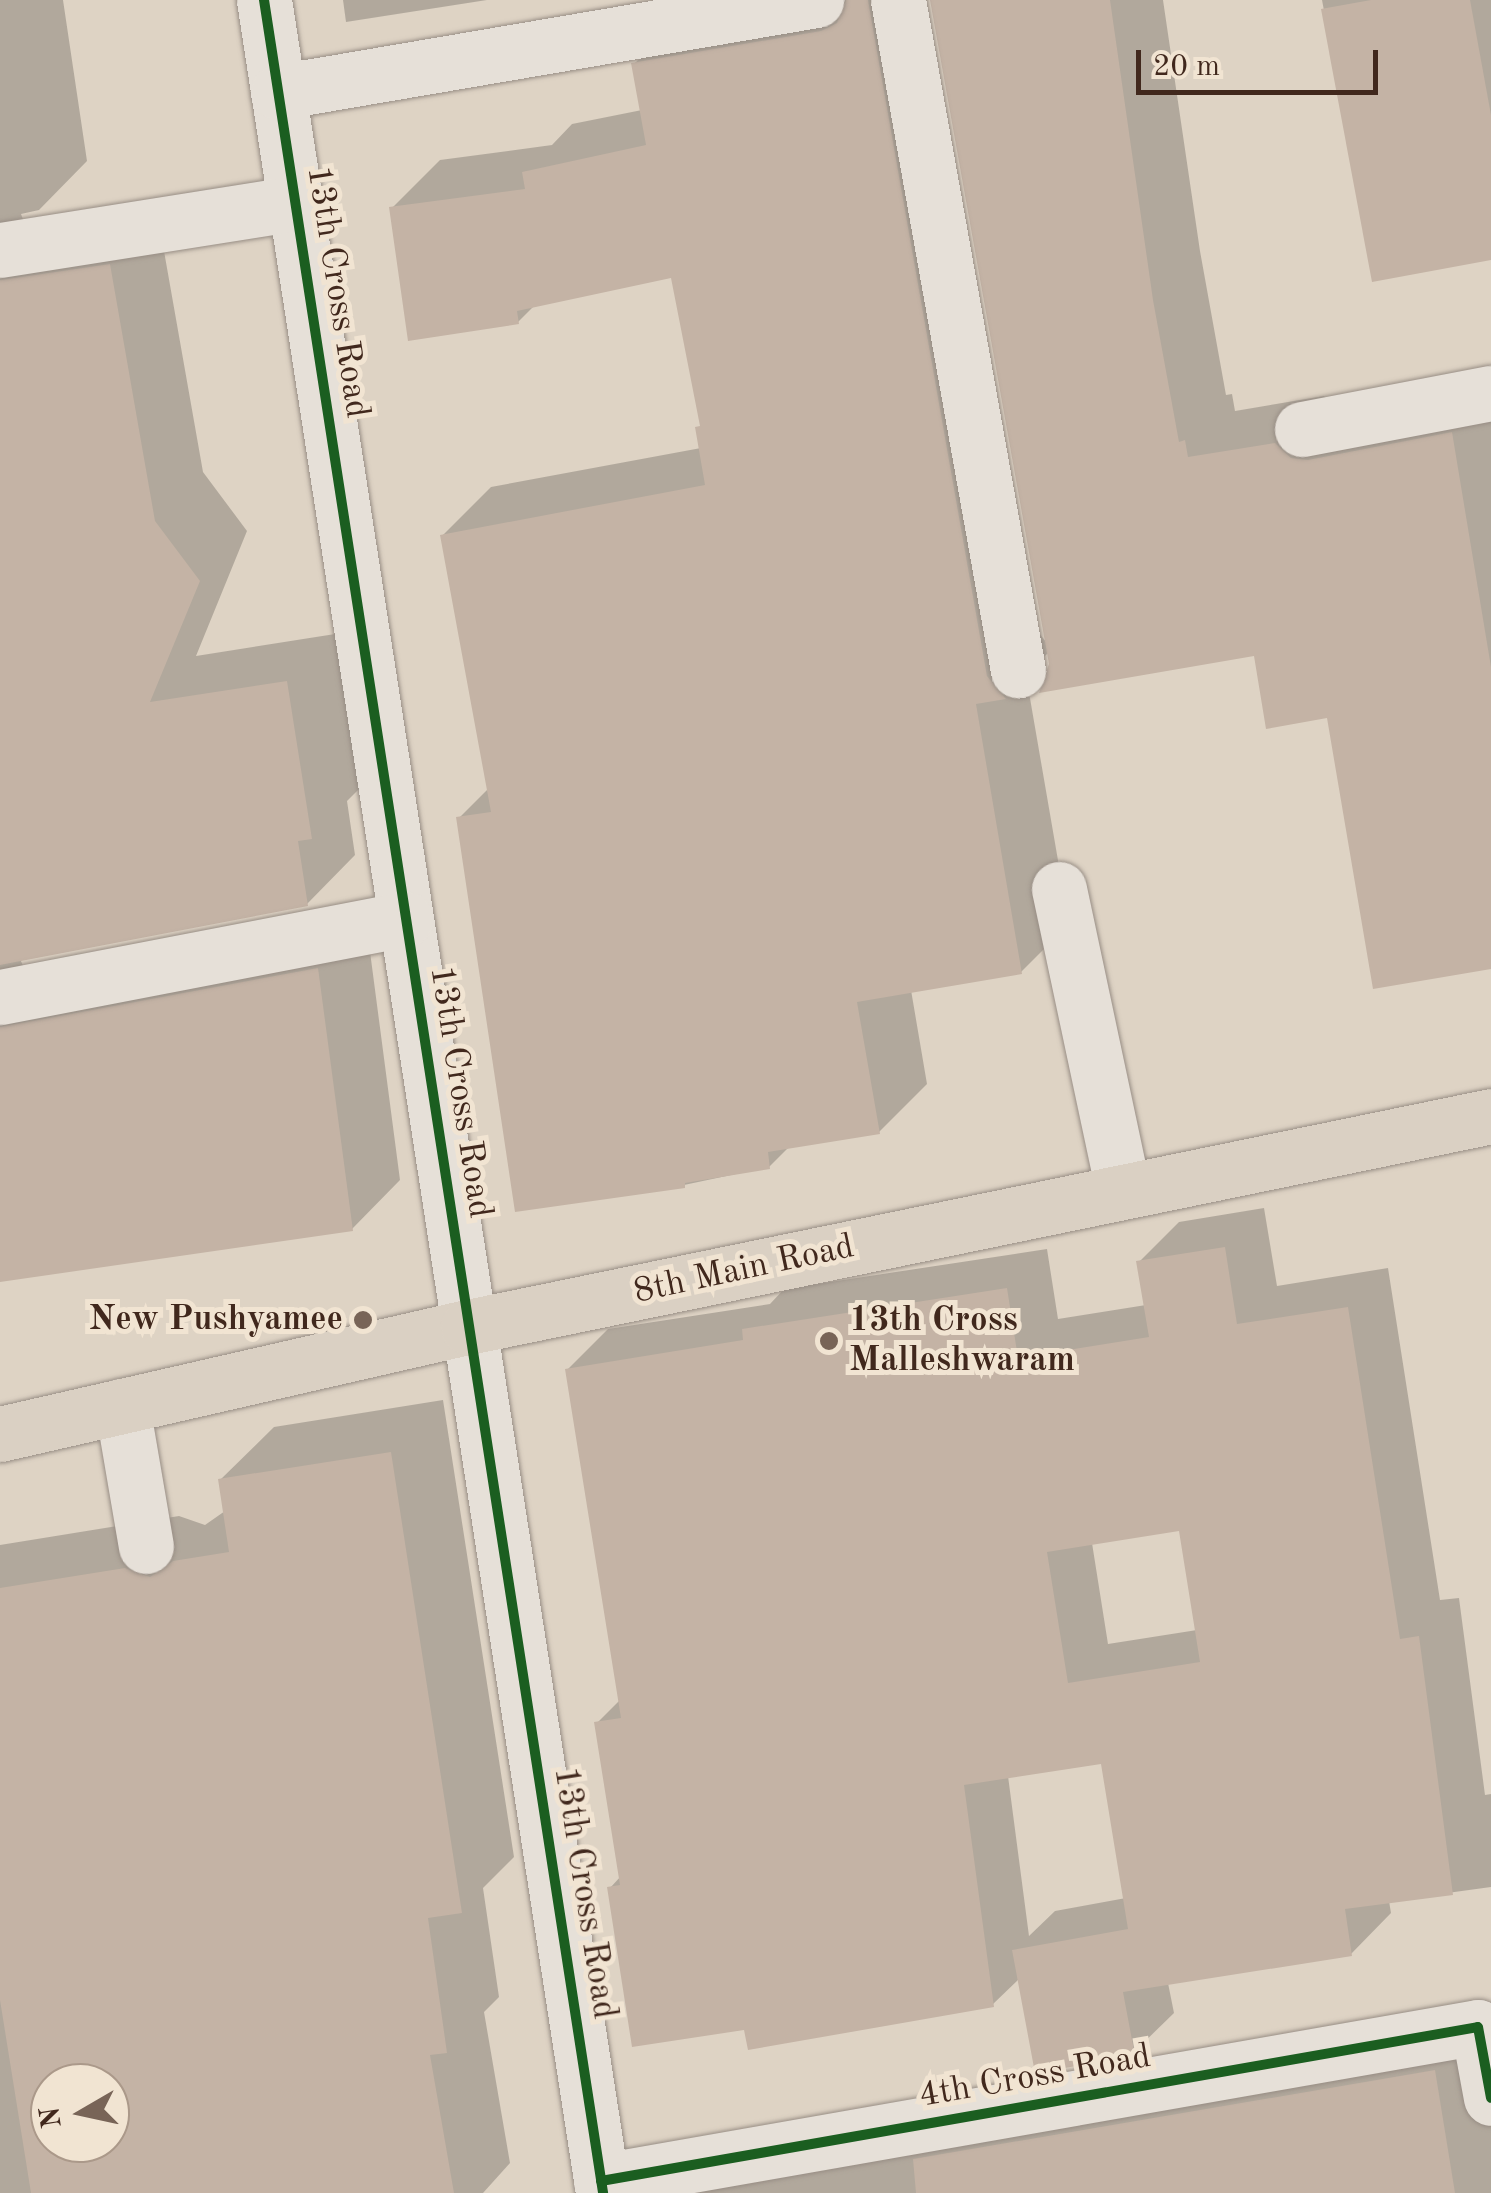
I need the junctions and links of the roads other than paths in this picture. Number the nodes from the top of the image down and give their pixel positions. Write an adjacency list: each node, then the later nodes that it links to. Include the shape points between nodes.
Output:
1 (264, 0): 4 (street, 13th Cross Road)
2 (816, 0): 4 (street)
3 (898, 0): 9 (street)
4 (278, 92): 5 (street, 13th Cross Road)
5 (296, 204): 6 (street); 11 (street, 13th Cross Road)
6 (0, 250)
7 (1491, 394): 8 (street)
8 (1302, 428)
9 (1018, 670)
10 (1058, 889): 14 (street)
11 (406, 919): 12 (street); 15 (street, 13th Cross Road)
12 (0, 998)
13 (1491, 1116): 14 (main road, 8th Main Road)
14 (1123, 1192): 15 (main road, 8th Main Road)
15 (468, 1327): 16 (main road, 8th Main Road); 20 (street, 13th Cross Road)
16 (122, 1406): 17 (main road, 8th Main Road); 18 (street)
17 (0, 1434)
18 (146, 1546)
19 (1491, 2098): 20 (street, 4th Cross Road, via 1478,2028)
20 (602, 2187)

